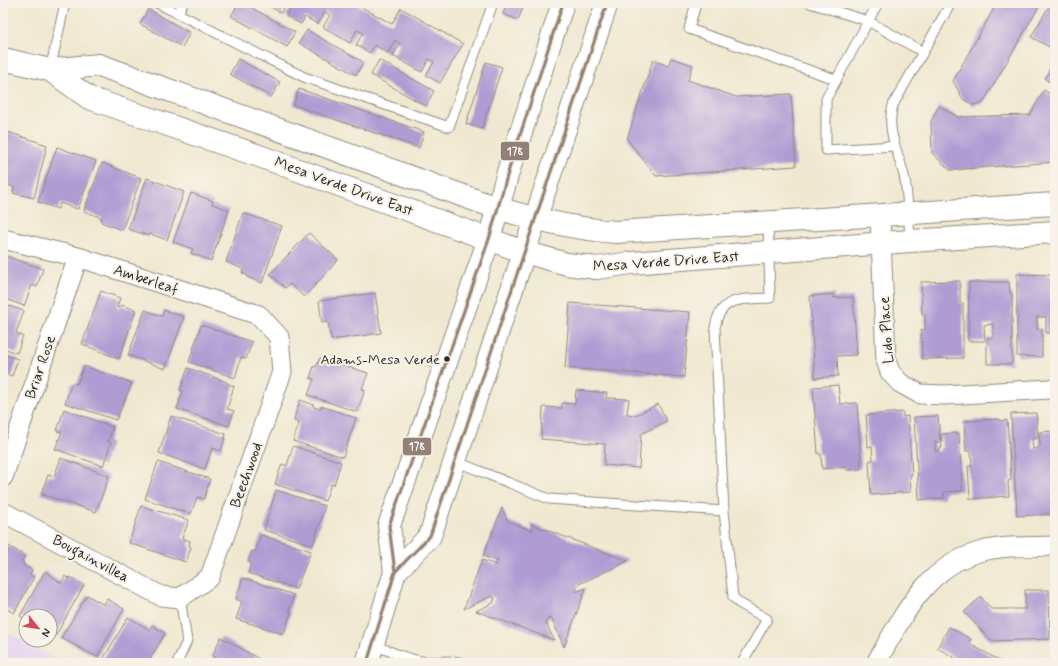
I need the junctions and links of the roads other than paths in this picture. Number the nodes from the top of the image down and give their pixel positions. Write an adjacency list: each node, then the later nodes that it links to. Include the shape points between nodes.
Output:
1 (65, 3): 15 (lane)
2 (158, 3): 11 (lane)
3 (183, 3): 11 (lane)
4 (493, 3): 11 (lane, via 449,127 304,77)
5 (563, 3): 19 (street)
6 (608, 3): 22 (street)
7 (696, 3): 16 (lane, via 689,29)
8 (810, 3): 12 (lane)
9 (878, 3): 12 (lane)
10 (951, 3): 13 (lane)
11 (178, 13)
12 (868, 21): 13 (lane); 16 (lane)
13 (923, 52): 17 (lane, via 893,105 890,122)
14 (3, 59): 15 (street, Mesa Verde Drive East)
15 (50, 70): 19 (street, Mesa Verde Drive East, via 99,65); 26 (street, Mesa Verde Drive East, via 89,98 262,157)
16 (835, 79): 17 (lane, via 826,99 826,150)
17 (895, 146): 20 (lane, via 905,181)
18 (1055, 204): 20 (street, Mesa Verde Drive East)
19 (497, 208): 22 (street, Mesa Verde Drive East); 26 (street)
20 (908, 213): 21 (street, Mesa Verde Drive East); 27 (lane)
21 (880, 215): 23 (street, Mesa Verde Drive East); 28 (street, Lido Place)
22 (536, 220): 23 (street, Mesa Verde Drive East, via 582,230 616,232); 29 (street)
23 (768, 223): 30 (lane)
24 (1055, 232): 27 (street, Mesa Verde Drive East)
25 (3, 239): 31 (street, Amberleaf)
26 (488, 239): 29 (street, Mesa Verde Drive East); 39 (street, via 389,526)
27 (910, 241): 28 (street, Mesa Verde Drive East)
28 (881, 244): 30 (street, Mesa Verde Drive East); 33 (street, Lido Place, via 886,360 890,372 900,383 910,390 930,396)
29 (524, 252): 30 (street, Mesa Verde Drive East, via 567,264 597,268 631,263); 34 (street)
30 (769, 253): 36 (lane, via 770,298 736,300 728,303 721,309 715,328)
31 (78, 257): 32 (street, Amberleaf, via 259,315); 35 (street, Briar Rose)
32 (279, 337): 40 (street, Beechwood, via 282,372 210,577)
33 (1050, 389)
34 (455, 461): 36 (lane, via 549,499); 39 (street, via 430,536)
35 (3, 477)
36 (724, 511): 44 (lane, via 733,597 767,619)
37 (3, 512): 40 (street, Bougainvillea, via 162,596)
38 (1055, 546): 45 (street, via 997,548 979,552 962,558 937,574 926,584 906,611)
39 (395, 572): 41 (street)
40 (180, 598): 42 (lane, via 187,641)
41 (370, 654): 43 (lane, via 420,661 452,660)
42 (177, 663)
43 (463, 663)
44 (742, 663)
45 (876, 663)

